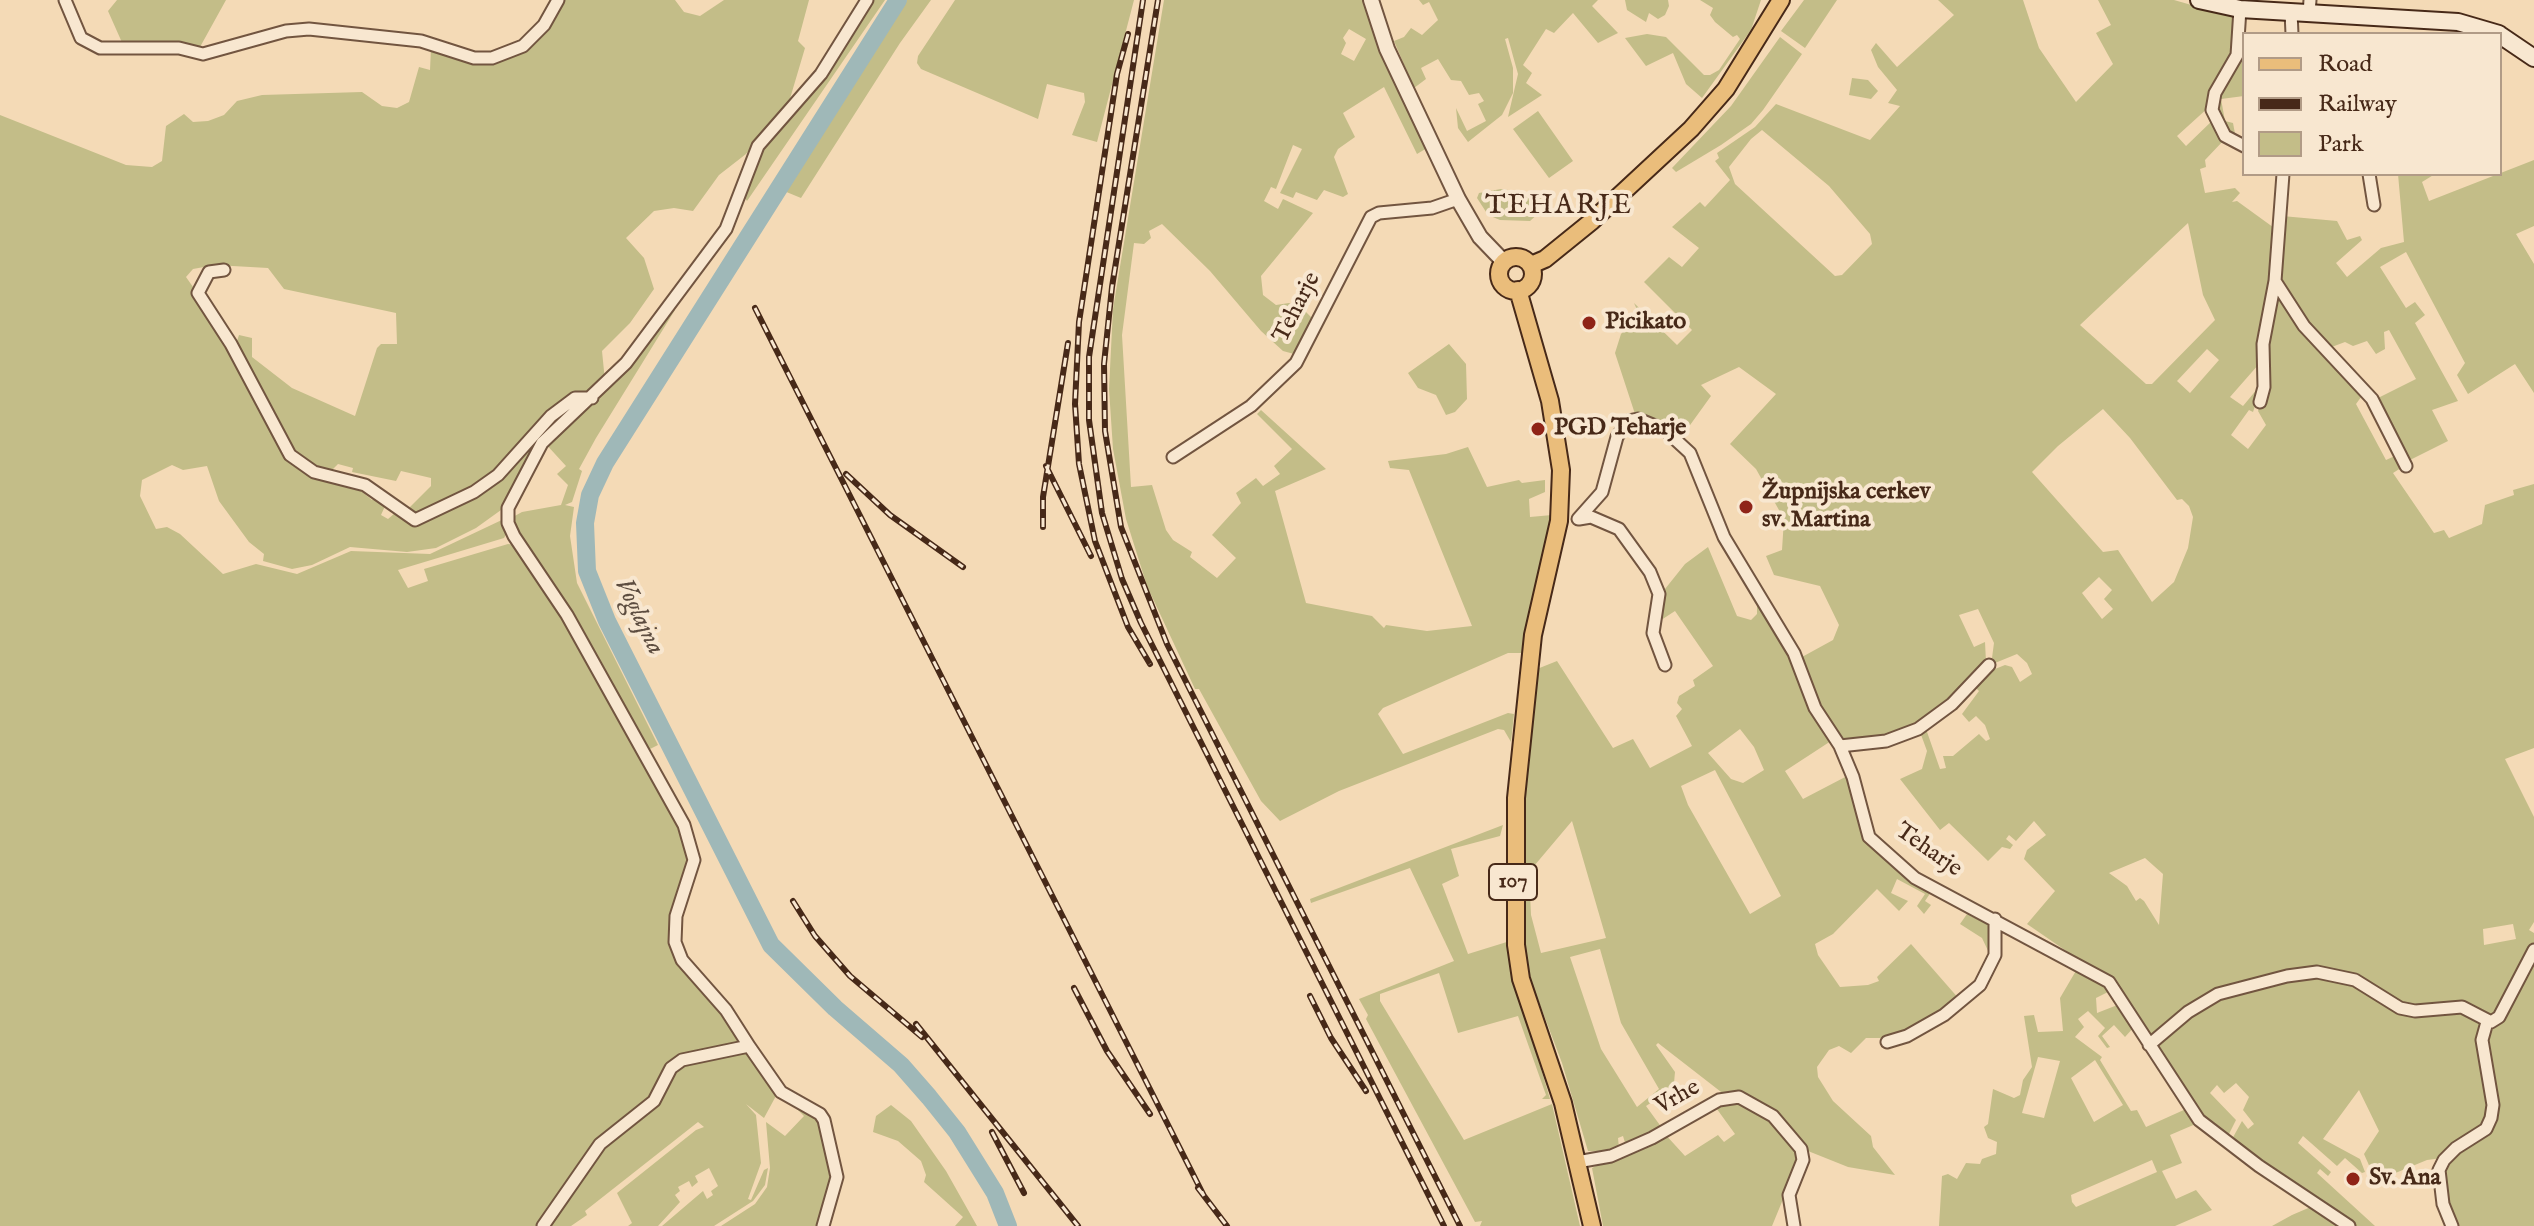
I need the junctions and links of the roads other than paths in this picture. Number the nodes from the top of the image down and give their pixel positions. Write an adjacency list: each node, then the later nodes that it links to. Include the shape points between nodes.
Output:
1 (65, 0): 2 (street, via 81,38 100,48 179,48 203,54 309,29 421,41 474,58 492,58 523,46)
2 (558, 0)
3 (867, 0): 23 (street, via 821,74 758,146 726,229 626,363)
4 (1371, 0): 16 (street, via 1387,49)
5 (1781, 0): 19 (main road, via 1733,79 1691,129 1592,221)
6 (2199, 0): 8 (main road)
7 (2310, 6): 9 (main road); 10 (main road, via 2458,22)
8 (2240, 9): 9 (main road); 13 (street, via 2237,55 2215,93 2212,110 2225,136)
9 (2292, 27)
10 (2492, 32)
11 (2502, 36): 12 (main road)
12 (2534, 58)
13 (2242, 145)
14 (2283, 176): 21 (street)
15 (2369, 176): 17 (street)
16 (1458, 199): 18 (street, via 1480,237); 25 (street, Teharje, via 1371,217 1296,363 1242,413)
17 (2374, 205)
18 (1504, 262): 19 (main road, via 1518,257); 22 (main road, 107, via 1500,277 1504,285)
19 (1531, 265): 22 (main road, via 1531,282)
20 (224, 270): 23 (street, via 209,272 198,293 290,455 314,472 365,485 415,520 474,492 498,475 551,416 575,398)
21 (2275, 281): 24 (street, via 2263,344); 26 (street, via 2304,326 2372,399)
22 (1518, 290): 28 (main road, 107, via 1550,401 1561,470)
23 (592, 398): 37 (street, via 535,451 508,508 508,523 567,615 684,825 694,860 676,916 675,942 682,960)
24 (2260, 402)
25 (1173, 457)
26 (2406, 466)
27 (1578, 519): 28 (street); 29 (street, via 1591,517 1619,529 1650,572 1659,594 1653,633); 31 (street, Teharje, via 1602,492 1617,437 1628,421 1638,419 1665,430 1690,453 1724,537 1794,653 1815,708)
28 (1559, 521): 38 (main road, 107, via 1533,635 1513,872 1521,979)
29 (1665, 665)
30 (1989, 665): 31 (street, via 1952,704 1918,729 1886,741)
31 (1840, 746): 32 (street, Teharje, via 1869,837 1915,878)
32 (1995, 919): 35 (street, via 1995,955 1980,985 1944,1015); 36 (street, Teharje, via 2109,982)
33 (2534, 950): 34 (street, via 2499,1017)
34 (2487, 1022): 36 (street, via 2462,1007 2400,1008 2355,980 2317,972 2218,994); 44 (street, via 2482,1040 2491,1118 2486,1129 2456,1148 2439,1170)
35 (1887, 1042)
36 (2149, 1045): 43 (street, Teharje, via 2199,1120)
37 (749, 1046): 39 (street, via 682,1060 671,1068 654,1101 600,1144); 40 (street, via 781,1092 824,1120 837,1177)
38 (1577, 1162): 41 (main road, 107); 42 (street, Vrhe, via 1611,1156 1719,1100 1739,1097 1773,1116 1801,1149 1803,1160 1789,1195)
39 (543, 1226)
40 (823, 1226)
41 (1592, 1226)
42 (1794, 1226)
43 (2349, 1226)
44 (2452, 1226)

